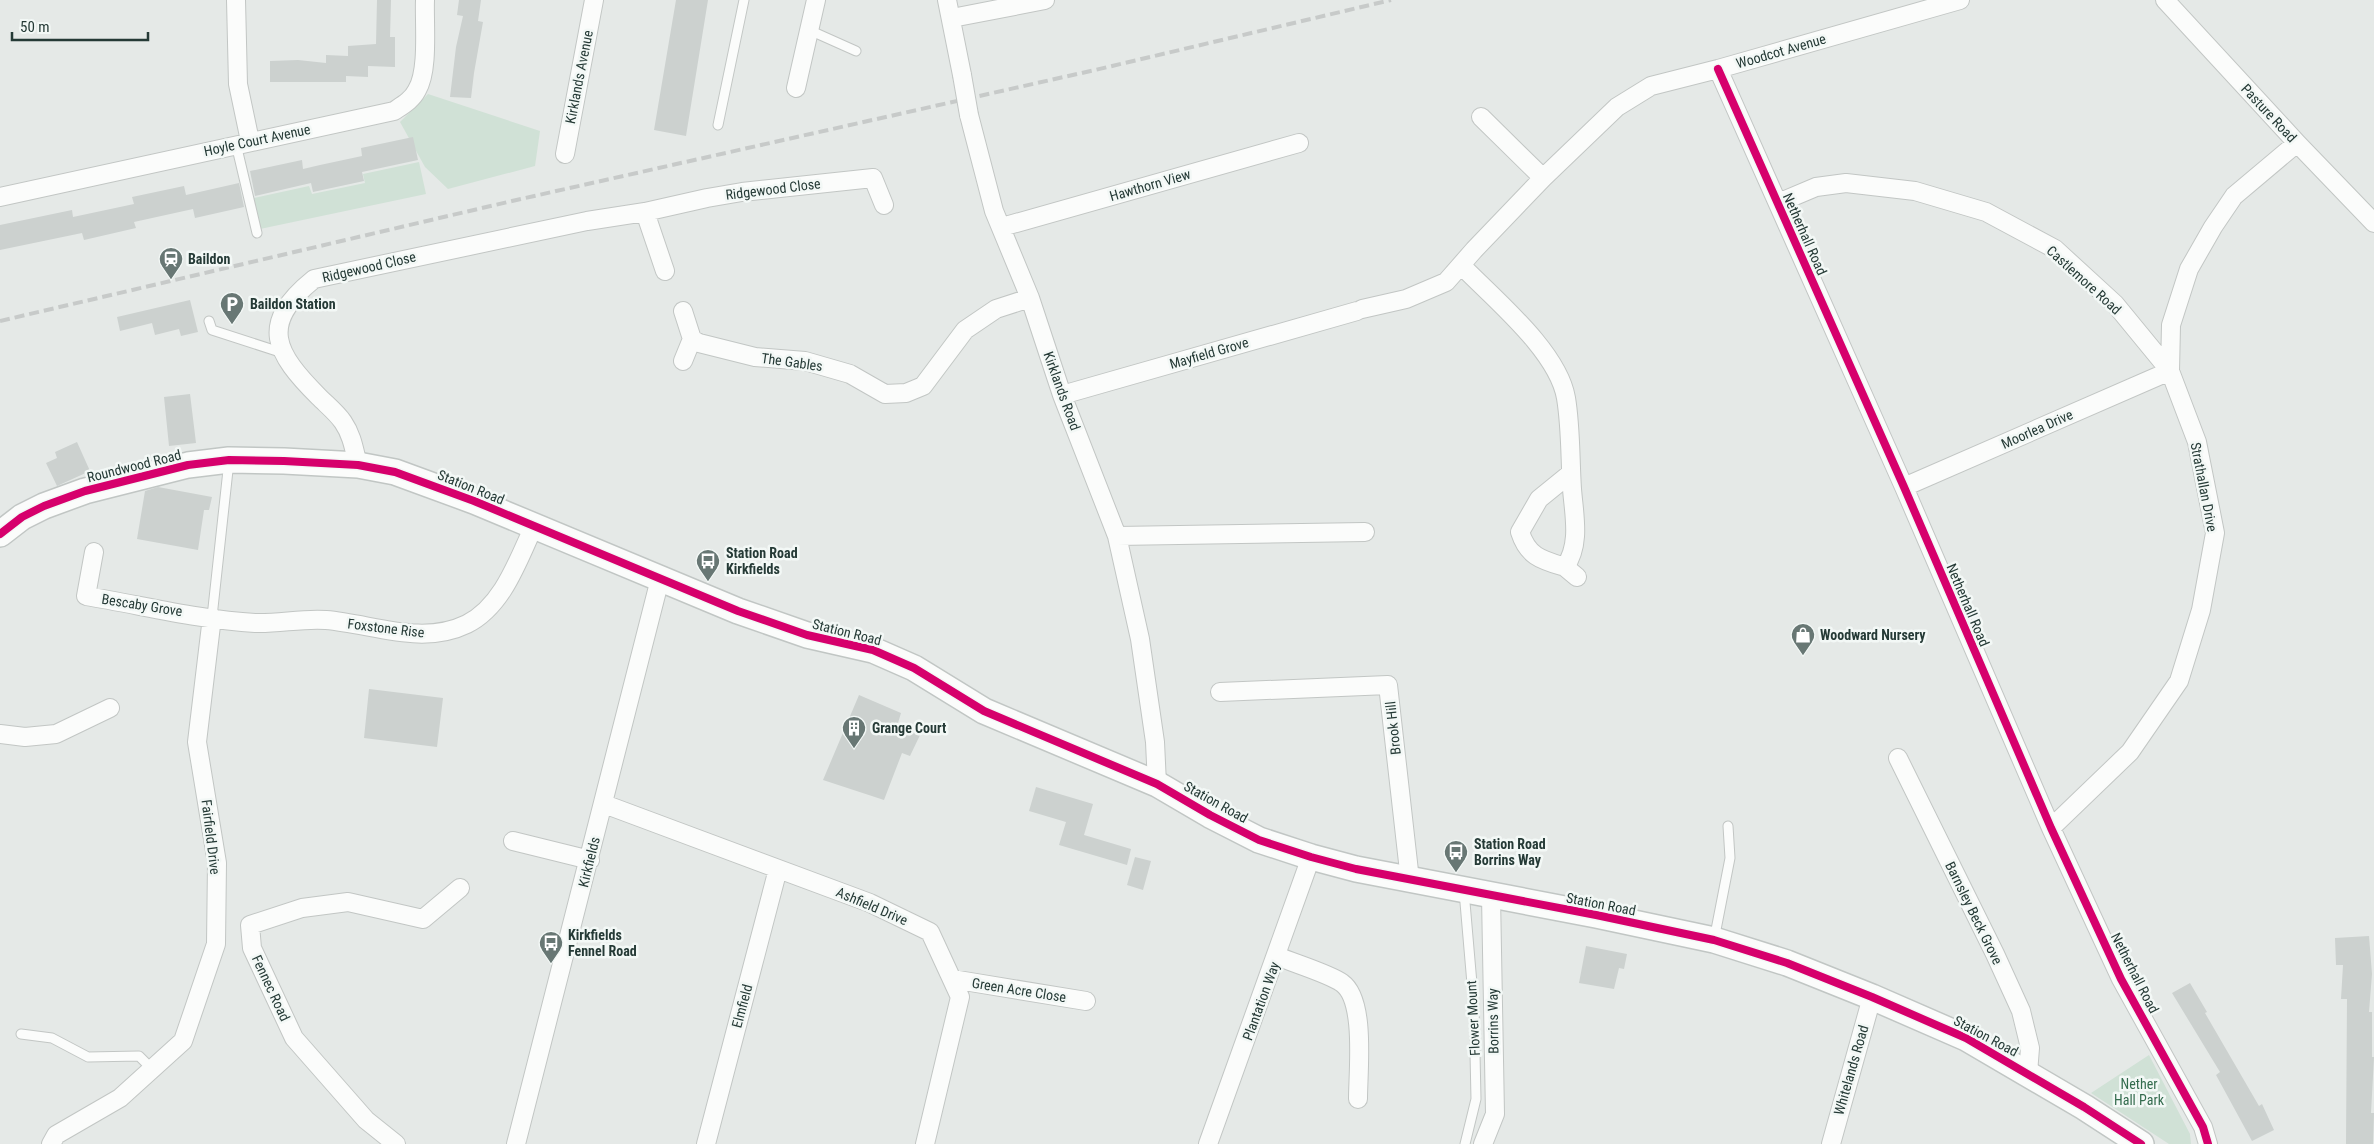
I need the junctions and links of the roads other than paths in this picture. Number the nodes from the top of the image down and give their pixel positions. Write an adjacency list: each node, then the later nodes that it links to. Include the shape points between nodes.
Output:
1 (236, 0): 17 (street)
2 (424, 0): 17 (street, Hoyle Court Avenue, via 423,69 418,90 404,105 383,113)
3 (594, 0): 19 (street, Kirklands Avenue)
4 (744, 0): 15 (lane)
5 (816, 0): 10 (street)
6 (1046, 0): 9 (street)
7 (1960, 0): 12 (street, Woodcot Avenue)
8 (2166, 0): 18 (street, Pasture Road)
9 (948, 5): 26 (street, Kirklands Road, bridge, via 969,115 994,211)
10 (809, 30): 11 (lane); 13 (street)
11 (856, 51)
12 (1718, 69): 20 (street, Woodcot Avenue, via 1650,86 1617,107); 22 (street, Netherhall Road)
13 (796, 88)
14 (1482, 117): 20 (street)
15 (718, 125)
16 (1298, 142): 26 (street, Hawthorn View)
17 (243, 143): 21 (street, Hoyle Court Avenue); 27 (lane)
18 (2297, 143): 25 (street, Pasture Road); 37 (street, Strathallan Drive, via 2234,196 2194,260 2171,324)
19 (565, 154)
20 (1543, 178): 28 (street, Woodcot Avenue)
21 (0, 197)
22 (1778, 203): 37 (street, Castlemore Road, via 1816,187 1846,183 1914,191 1986,212 2054,249 2114,304); 43 (street, Netherhall Road)
23 (884, 205): 24 (street, Ridgewood Close, via 873,178 742,192)
24 (645, 212): 29 (street); 35 (street, Ridgewood Close, via 587,221 314,280 294,295 284,310 278,327)
25 (2374, 223)
26 (1002, 227): 30 (street, Kirklands Road)
27 (256, 233)
28 (1461, 265): 31 (street, Woodcot Avenue, via 1446,282 1406,299); 42 (street, via 1543,350 1556,370 1566,397)
29 (665, 271)
30 (1030, 298): 34 (street, The Gables, via 996,309 965,330 922,386 906,393 885,394 850,374 830,367 805,361 754,357 699,343); 38 (street, Kirklands Road)
31 (1359, 310): 38 (street, Mayfield Grove)
32 (682, 311): 34 (street)
33 (209, 322): 35 (lane, via 212,330)
34 (692, 338): 36 (street)
35 (283, 353): 41 (street, Ridgewood Close, via 296,374 342,420 353,441)
36 (683, 361)
37 (2170, 371): 43 (street, Moorlea Drive); 58 (street, Strathallan Drive, via 2197,442 2215,532 2201,610 2174,689 2130,752)
38 (1062, 395): 47 (street, Kirklands Road)
39 (229, 460): 40 (street, Roundwood Road); 46 (street, Roundwood Road, via 188,465 85,491 22,517); 50 (lane, Fairfield Drive)
40 (284, 461): 41 (street, Station Road)
41 (358, 465): 44 (street, Station Road, via 395,472)
42 (1571, 473): 42 (street, via 1575,538 1571,572 1542,560 1525,547 1520,532 1539,498)
43 (1904, 487): 58 (street, Netherhall Road)
44 (534, 526): 49 (street, Station Road); 50 (street, Foxstone Rise, via 496,599 484,614 446,633 416,634 326,620 255,623)
45 (1365, 532): 47 (street)
46 (0, 534)
47 (1117, 536): 55 (street, Kirklands Road, via 1140,639 1155,742)
48 (94, 552): 50 (street, Bescaby Grove, via 86,596)
49 (660, 579): 55 (street, Station Road, via 807,635 873,650 914,668 984,711); 56 (street, Kirkfields)
50 (212, 617): 73 (street, Fairfield Drive, via 197,742 217,863 216,944 183,1041)
51 (1220, 692): 63 (street, Brook Hill, via 1388,685)
52 (110, 708): 53 (street, via 56,734 25,737)
53 (0, 734)
54 (1898, 758): 74 (street, Barnsley Beck Grove, via 2021,1012 2030,1048)
55 (1157, 784): 60 (street, Station Road, via 1258,840)
56 (604, 804): 61 (street, Kirkfields); 62 (street, Ashfield Drive)
57 (1728, 826): 67 (lane, via 1730,858)
58 (2051, 828): 86 (street, Netherhall Road, via 2121,979 2203,1127)
59 (513, 841): 61 (street)
60 (1311, 858): 63 (street, Station Road); 68 (street, Plantation Way)
61 (590, 860): 78 (street, Kirkfields)
62 (778, 868): 69 (street, Ashfield Drive, via 870,903 930,932); 79 (street, Elmfield)
63 (1410, 880): 65 (street, Station Road)
64 (460, 888): 77 (street, Fennec Road, via 422,919 348,902 302,908 250,925 252,948 294,1038 366,1120)
65 (1464, 891): 66 (street, Station Road); 82 (lane, Flower Mount, via 1474,1007 1476,1099)
66 (1490, 896): 67 (street, Station Road); 83 (street, Borrins Way, via 1495,1114)
67 (1714, 940): 70 (street, Station Road, via 1788,963)
68 (1277, 956): 75 (street, via 1342,983 1354,998 1358,1019); 81 (street, Plantation Way)
69 (952, 979): 71 (street, Green Acre Close); 80 (street, Ashfield Drive, via 960,997)
70 (1872, 996): 74 (street, Station Road, via 1966,1038); 84 (street, Whitelands Road)
71 (1086, 1001)
72 (21, 1034): 73 (lane, via 52,1038 88,1057 140,1056)
73 (152, 1069): 76 (street, Fairfield Drive, via 120,1098 56,1134)
74 (2028, 1073): 85 (street, Station Road)
75 (1358, 1099)
76 (51, 1144)
77 (396, 1144)
78 (516, 1144)
79 (706, 1144)
80 (926, 1144)
81 (1208, 1144)
82 (1465, 1144)
83 (1483, 1144)
84 (1831, 1144)
85 (2141, 1144)
86 (2208, 1144)

